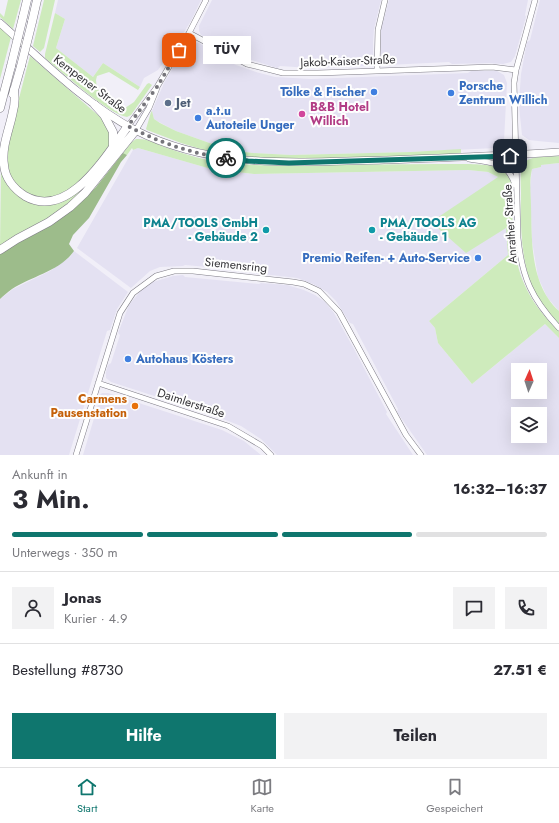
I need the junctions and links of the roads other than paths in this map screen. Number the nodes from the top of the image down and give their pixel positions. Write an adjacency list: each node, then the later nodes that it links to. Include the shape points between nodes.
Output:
1 (27, 0): 8 (highway, bridge)
2 (37, 0): 13 (highway, bridge)
3 (206, 0): 7 (street)
4 (385, 0): 10 (street, via 378,30)
5 (535, 0): 9 (street, Anrather Straße)
6 (0, 23): 14 (main road, Kempener Straße)
7 (189, 33): 10 (street, Jakob-Kaiser-Straße, via 247,64 279,72); 11 (street)
8 (11, 66): 12 (highway); 15 (highway)
9 (516, 70): 10 (street, Jakob-Kaiser-Straße, via 492,67); 21 (street, Anrather Straße)
10 (377, 71)
11 (157, 87): 16 (street); 17 (street)
12 (0, 90)
13 (14, 90): 18 (highway); 19 (highway, via 14,107 3,163 10,183 27,197 50,201 72,193)
14 (95, 104): 16 (main road, Kempener Straße); 19 (highway, via 113,132)
15 (0, 108)
16 (128, 126): 17 (main road, Kempener Straße); 19 (highway)
17 (136, 130): 22 (main road, Kempener Straße, via 173,146 207,155 248,161 289,163); 24 (highway, via 85,193 73,204 49,222)
18 (0, 144)
19 (113, 147)
20 (559, 152): 21 (main road, Kempener Straße)
21 (516, 155): 22 (main road, Kempener Straße); 23 (street, Anrather Straße)
22 (462, 157): 23 (street, via 503,166 511,174)
23 (517, 190): 25 (street, Anrather Straße, via 519,250 526,277 538,304)
24 (0, 250)
25 (559, 328)
26 (98, 383): 27 (street, Siemensring); 28 (street, Daimlerstraße, via 228,426 262,446); 29 (street, Siemensring, via 120,313 133,293 156,276 174,271 193,271 298,283 319,291 339,312 406,435)
27 (76, 455)
28 (271, 455)
29 (421, 455)

